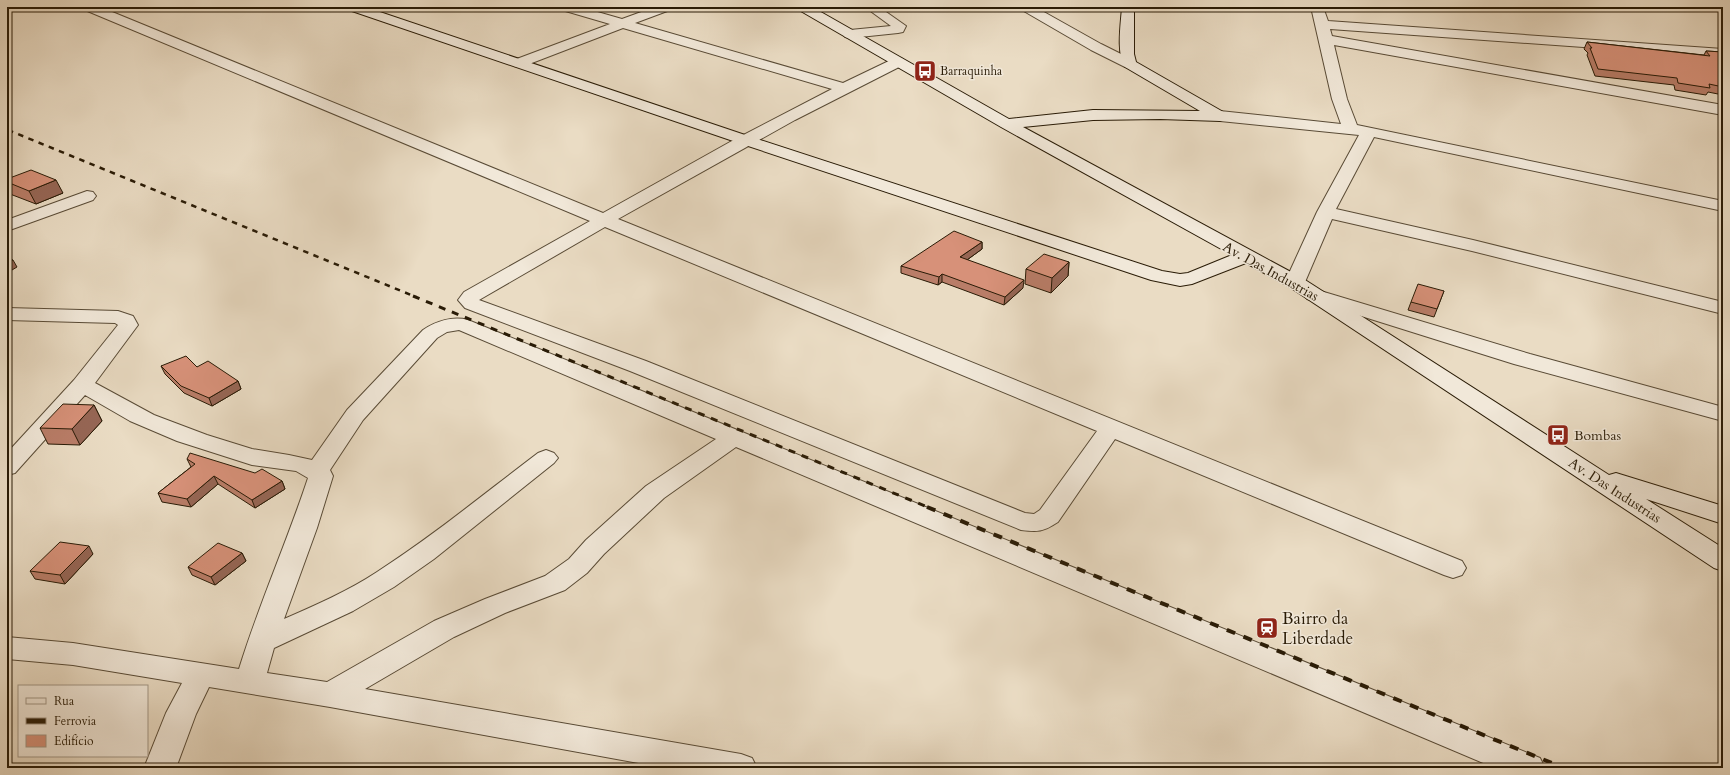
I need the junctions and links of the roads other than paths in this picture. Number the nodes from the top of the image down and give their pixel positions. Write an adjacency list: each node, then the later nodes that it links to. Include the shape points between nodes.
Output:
1 (89, 7): 27 (street)
2 (353, 7): 15 (street)
3 (566, 7): 10 (street)
4 (666, 7): 10 (street)
5 (803, 7): 12 (street, Av. Das Industrias)
6 (871, 7): 12 (street, via 900,26 898,29)
7 (1026, 7): 16 (street)
8 (1128, 7): 16 (street, via 1127,54)
9 (1317, 7): 11 (street)
10 (624, 24): 15 (street); 17 (street)
11 (1324, 32): 13 (street); 18 (street); 21 (street, via 1338,97)
12 (850, 34): 14 (street, Av. Das Industrias)
13 (1723, 54)
14 (898, 62): 17 (street); 20 (street, Av. Das Industrias)
15 (519, 63): 23 (street)
16 (1130, 64): 19 (street)
17 (844, 88): 23 (street)
18 (1723, 110)
19 (1220, 116): 20 (street, via 1093,115); 21 (street)
20 (1006, 124): 29 (street, Av. Das Industrias)
21 (1351, 128): 22 (street)
22 (1369, 131): 25 (street); 26 (street)
23 (745, 140): 27 (street); 29 (street, via 1158,276 1180,280 1192,278)
24 (87, 196): 28 (street)
25 (1723, 206)
26 (1326, 212): 30 (street); 31 (street)
27 (604, 220): 35 (street); 35 (street, via 468,300 472,304 638,366 1021,521 1038,523 1049,516)
28 (7, 226)
29 (1246, 256): 30 (street, Av. Das Industrias)
30 (1305, 288): 34 (street, via 1522,359); 38 (street, Av. Das Industrias)
31 (1723, 308)
32 (7, 314): 33 (street, via 118,317 126,320 128,324)
33 (82, 385): 39 (street); 40 (street, via 146,420 207,443 254,457 306,466)
34 (1723, 414)
35 (1111, 428): 43 (street)
36 (735, 437): 40 (street, via 461,324 441,327 430,334 355,415); 48 (street, via 655,492 578,566 555,583 444,629); 51 (street)
37 (546, 458): 44 (street, via 385,580 344,604)
38 (1572, 461): 41 (street, via 1626,485); 42 (street, Av. Das Industrias)
39 (7, 467)
40 (317, 471): 44 (street, via 321,476 318,490)
41 (1723, 515)
42 (1723, 561)
43 (1453, 568)
44 (262, 641): 47 (street)
45 (7, 648): 46 (street, via 73,654)
46 (201, 675): 47 (street); 49 (street, via 180,713)
47 (250, 682): 48 (street)
48 (330, 695): 50 (street)
49 (160, 768)
50 (741, 768)
51 (1529, 768)

